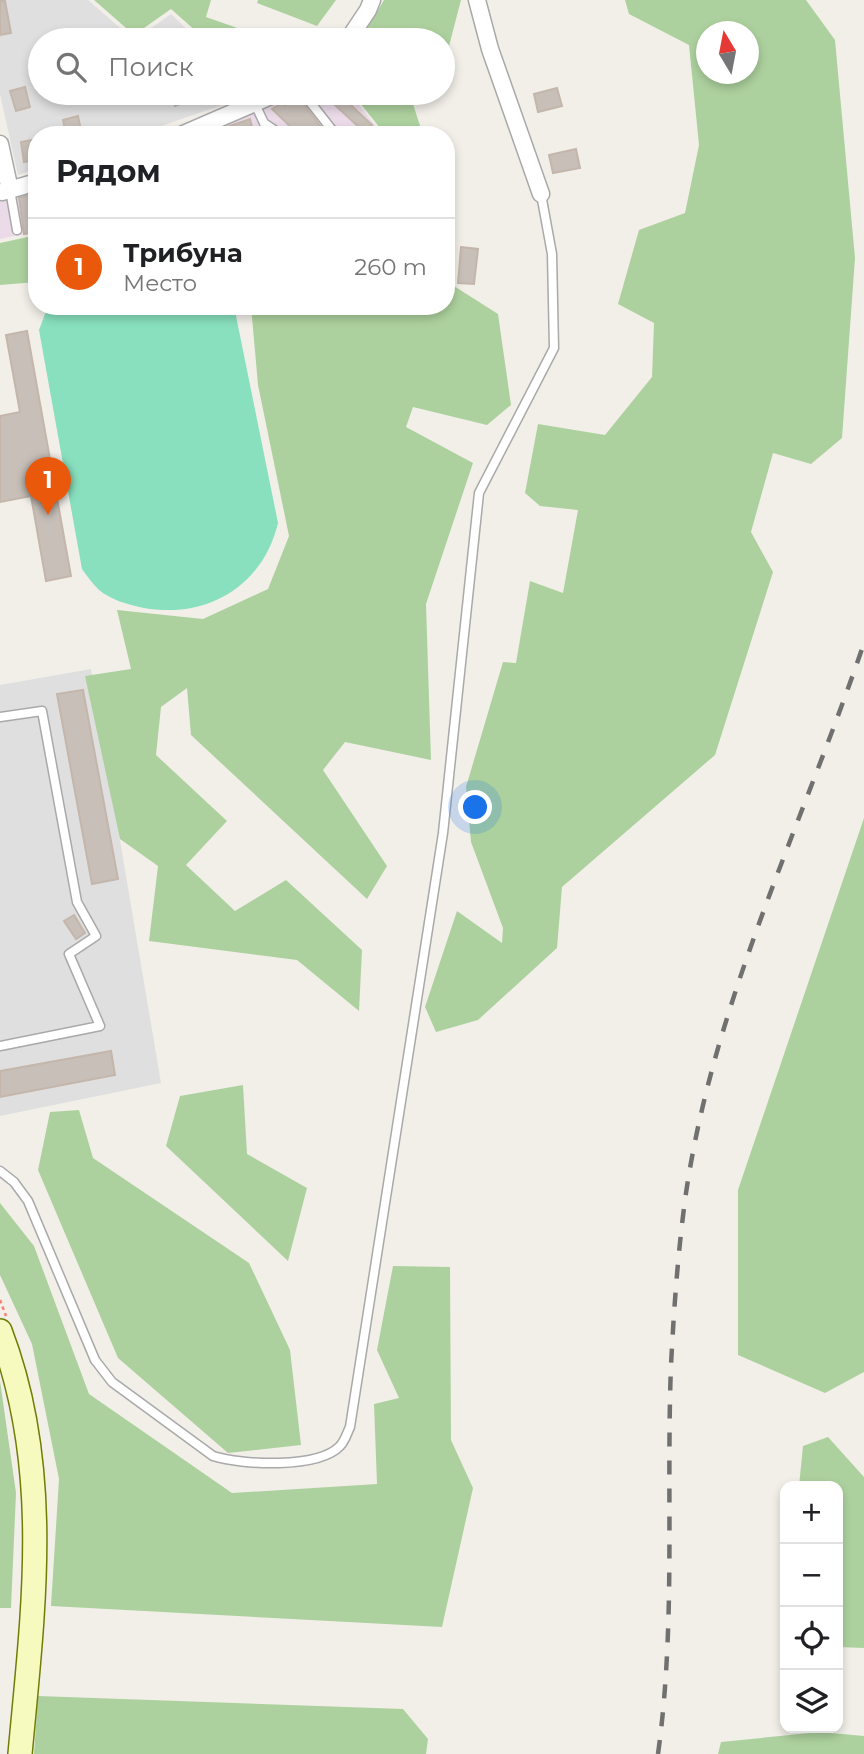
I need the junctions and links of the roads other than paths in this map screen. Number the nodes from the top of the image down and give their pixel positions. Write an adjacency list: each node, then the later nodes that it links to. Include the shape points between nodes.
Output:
1 (372, 0): 3 (street)
2 (477, 0): 14 (street)
3 (356, 28)
4 (253, 105): 8 (street)
5 (255, 105): 7 (lane)
6 (312, 105): 10 (lane)
7 (264, 124): 9 (lane)
8 (218, 126)
9 (267, 126)
10 (329, 126)
11 (0, 144): 13 (street)
12 (28, 185): 13 (street)
13 (5, 191): 15 (lane)
14 (541, 194): 18 (lane, via 552,254 554,348 479,494 443,833 350,1427 342,1444 321,1457 303,1460 249,1464 226,1460 213,1456 112,1382 95,1360 29,1202)
15 (17, 230)
16 (0, 717): 17 (lane, via 42,712 77,902 96,936 69,954 100,1026)
17 (0, 1046)
18 (0, 1171)
19 (0, 1331): 20 (main road, via 29,1437 36,1510 34,1606)
20 (20, 1754)

